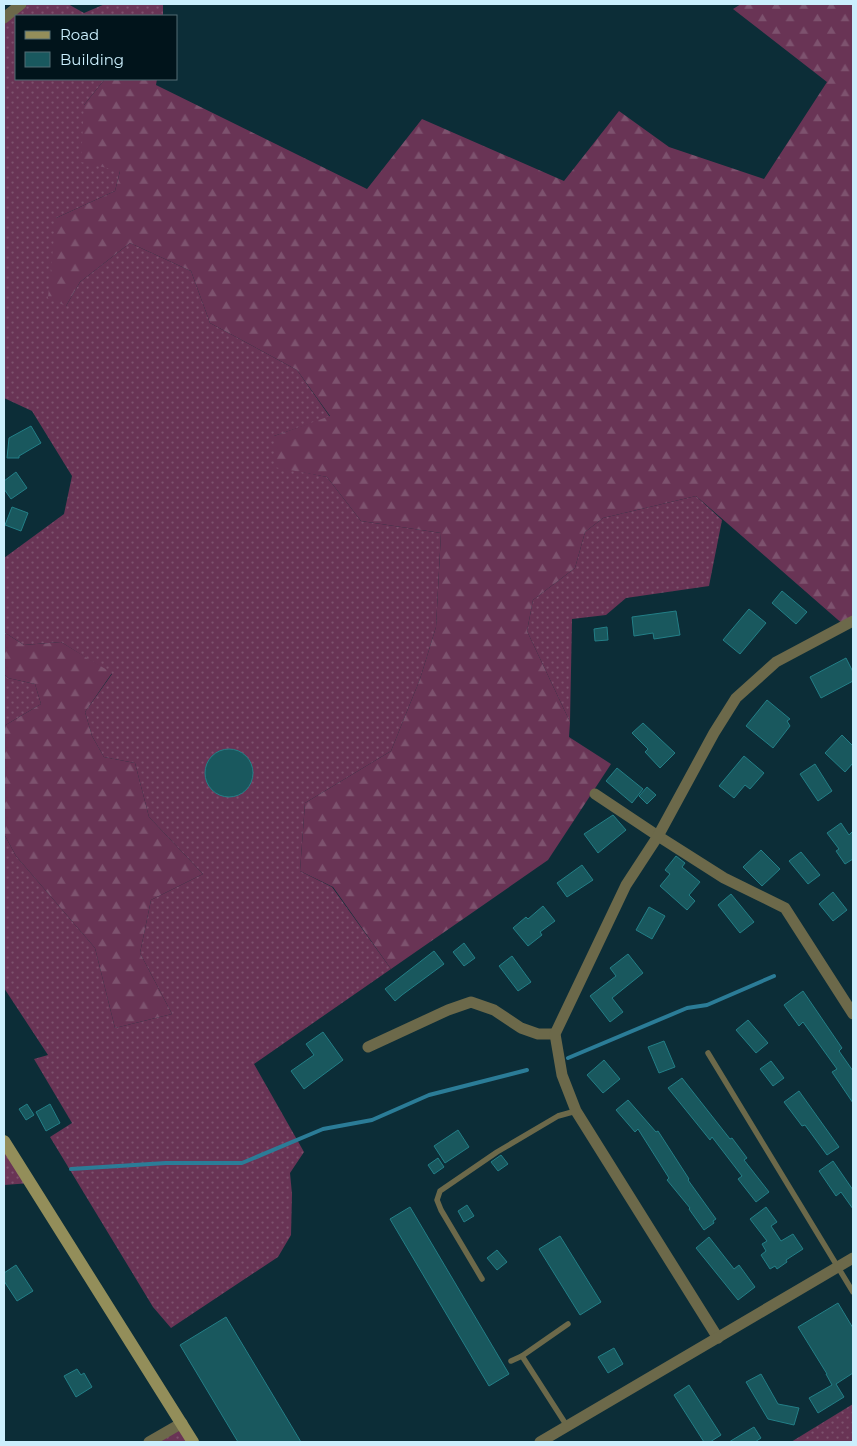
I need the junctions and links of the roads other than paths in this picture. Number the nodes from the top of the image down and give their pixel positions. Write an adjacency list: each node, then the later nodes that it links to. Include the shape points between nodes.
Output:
1 (21, 4): 2 (street)
2 (4, 18)
3 (853, 621): 5 (street, via 776,662 736,698)
4 (594, 794): 5 (street)
5 (658, 836): 6 (street, via 724,878 785,908); 7 (street, via 626,885)
6 (853, 1014)
7 (555, 1034): 8 (street, via 538,1034 521,1028 494,1010 471,1002); 10 (street, via 562,1075)
8 (368, 1047)
9 (708, 1053): 13 (lane)
10 (576, 1111): 14 (lane, via 558,1116 440,1191 437,1200 441,1210); 17 (street)
11 (4, 1141): 20 (street)
12 (853, 1258): 13 (street)
13 (839, 1266): 15 (lane); 17 (street)
14 (482, 1279)
15 (853, 1292)
16 (568, 1324): 18 (lane)
17 (718, 1338): 21 (street)
18 (522, 1356): 19 (lane); 21 (lane)
19 (511, 1361)
20 (182, 1423): 22 (street); 23 (street)
21 (567, 1426): 24 (street)
22 (149, 1442)
23 (193, 1442)
24 (540, 1442)

